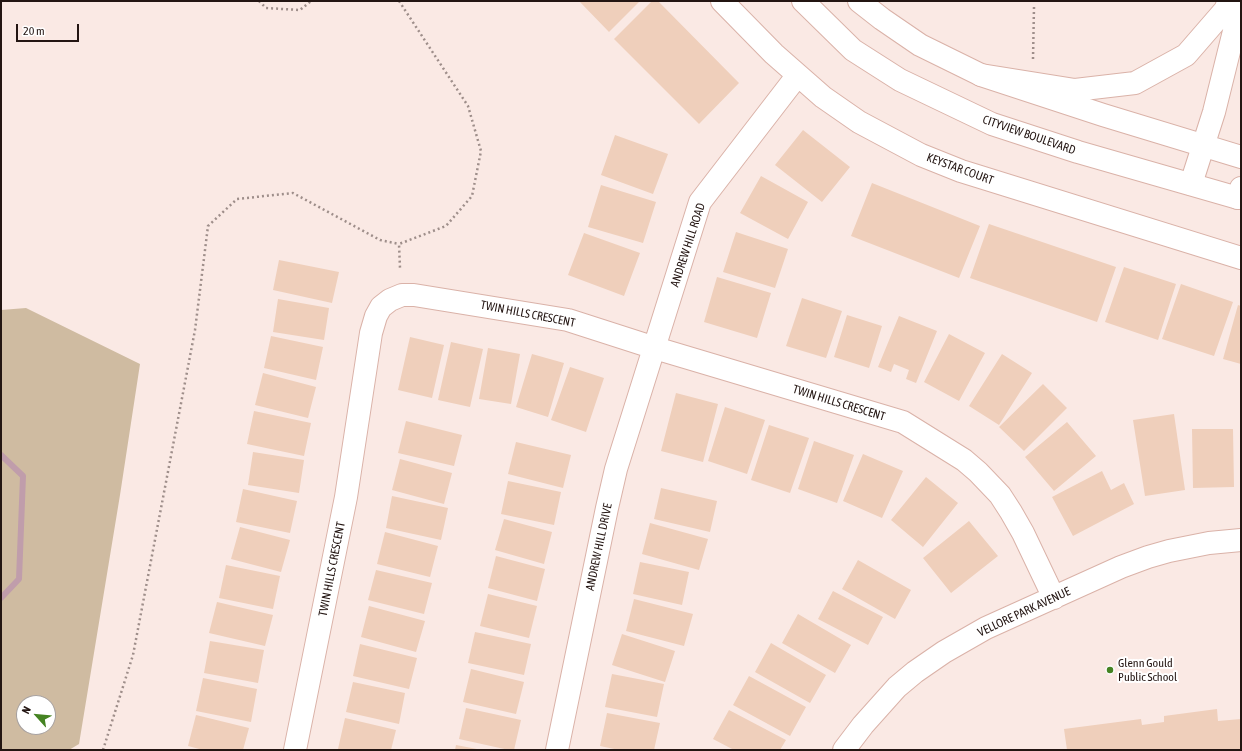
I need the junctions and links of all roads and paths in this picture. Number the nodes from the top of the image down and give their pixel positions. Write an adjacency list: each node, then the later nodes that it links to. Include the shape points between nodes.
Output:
1 (259, 1): 2 (path, via 266,8 300,10)
2 (311, 1)
3 (399, 1): 17 (path, via 468,106 481,151 472,196 446,226)
4 (722, 1): 12 (main road, KEYSTAR COURT)
5 (803, 1): 15 (main road, CITYVIEW BOULEVARD, via 853,50 900,80 992,124)
6 (859, 1): 11 (main road, via 920,45)
7 (1228, 1): 11 (main road, via 1225,10 1186,55 1135,83 1075,90)
8 (1241, 3): 13 (main road, via 1214,112)
9 (1034, 7): 10 (path)
10 (1033, 59)
11 (981, 75): 13 (main road)
12 (797, 76): 18 (main road, KEYSTAR COURT, via 822,97 860,122 921,155 968,173); 20 (main road, ANDREW HILL ROAD, via 700,202)
13 (1203, 145): 14 (main road); 15 (main road)
14 (1241, 157)
15 (1191, 184): 16 (main road, CITYVIEW BOULEVARD)
16 (1240, 193)
17 (399, 244): 19 (path); 23 (path, via 380,240 293,193 237,199 208,226 195,330 133,655)
18 (1241, 258)
19 (400, 268)
20 (655, 348): 22 (main road, TWIN HILLS CRESCENT, via 903,422 964,460 1000,495 1023,533); 24 (main road, TWIN HILLS CRESCENT, via 568,320 414,295 402,295 381,307 371,333 346,497); 25 (main road, ANDREW HILL DRIVE, via 616,469)
21 (1241, 540): 22 (main road, VELLORE PARK AVENUE, via 1209,543 1148,557)
22 (1054, 598): 26 (main road, VELLORE PARK AVENUE, via 980,631 915,672 896,687)
23 (103, 750)
24 (295, 750)
25 (556, 750)
26 (844, 750)

